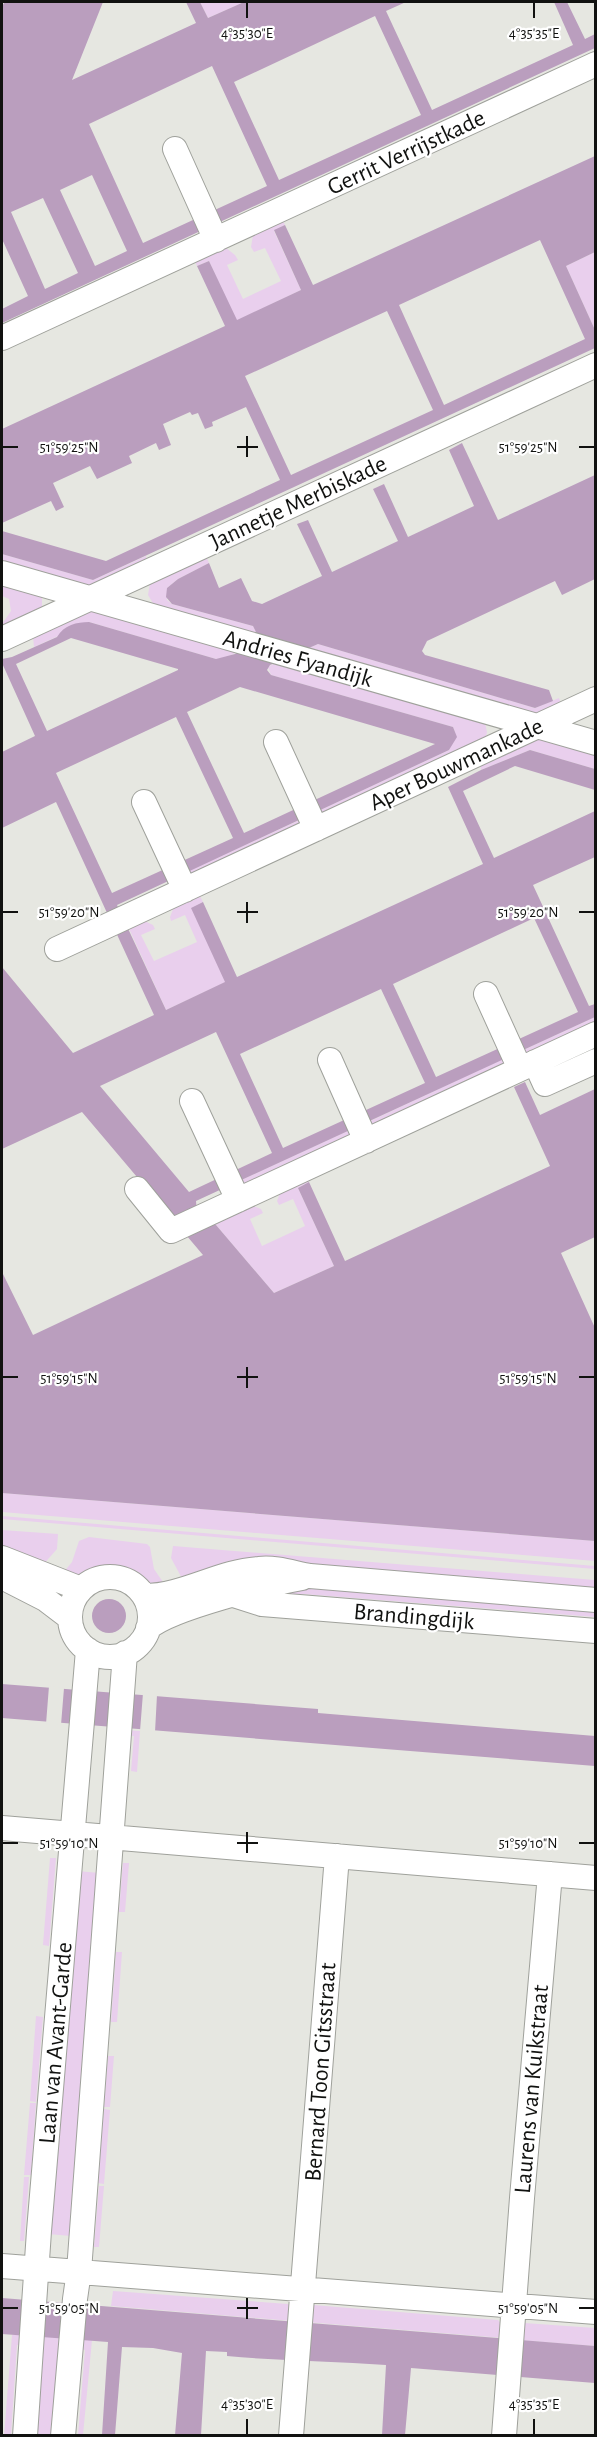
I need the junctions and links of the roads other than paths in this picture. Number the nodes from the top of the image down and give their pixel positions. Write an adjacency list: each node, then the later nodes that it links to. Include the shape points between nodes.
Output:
1 (596, 64): 3 (street, Gerrit Verrijstkade)
2 (175, 149): 3 (street)
3 (210, 227): 4 (street, Gerrit Verrijstkade)
4 (2, 338)
5 (596, 365): 7 (street, Jannetje Merbiskade)
6 (2, 573): 7 (street, Andries Fyandijk)
7 (89, 599): 8 (street, Jannetje Merbiskade); 10 (street, Andries Fyandijk)
8 (2, 639)
9 (596, 699): 10 (street, Aper Bouwmankade)
10 (537, 726): 12 (street, Andries Fyandijk); 14 (street, Aper Bouwmankade)
11 (276, 742): 14 (street)
12 (596, 743)
13 (144, 802): 15 (street)
14 (315, 825): 15 (street, Aper Bouwmankade)
15 (179, 878): 16 (street, Aper Bouwmankade, via 117,921)
16 (57, 949)
17 (486, 994): 19 (street)
18 (596, 1034): 19 (street)
19 (519, 1058): 21 (street, via 545,1084); 23 (street)
20 (330, 1060): 23 (street)
21 (596, 1061)
22 (192, 1101): 24 (street)
23 (364, 1137): 24 (street)
24 (232, 1187): 25 (street, via 208,1214 171,1231)
25 (137, 1189)
26 (2, 1558): 29 (street)
27 (310, 1576): 30 (street, Brandingdijk, via 253,1569 170,1593); 31 (street, Brandingdijk); 32 (street, Brandingdijk)
28 (2, 1577): 33 (street, via 45,1599)
29 (81, 1589): 30 (street, via 94,1580 110,1577 126,1580); 33 (street, via 72,1603)
30 (144, 1596): 34 (street)
31 (234, 1596): 34 (street, Brandingdijk, via 169,1615); 35 (street, Brandingdijk, via 270,1604)
32 (596, 1600)
33 (70, 1618): 36 (street, via 75,1636)
34 (148, 1628): 37 (street, via 140,1643)
35 (596, 1631)
36 (88, 1650): 37 (street, via 106,1656); 39 (street, Laan van Avant-Garde)
37 (125, 1653): 40 (street, Laan van Avant-Garde)
38 (2, 1828): 39 (street)
39 (73, 1834): 40 (street); 45 (street, Laan van Avant-Garde)
40 (110, 1836): 41 (street); 46 (street, Laan van Avant-Garde)
41 (338, 1856): 42 (street); 47 (street, Bernard Toon Gitsstraat)
42 (550, 1874): 43 (street); 49 (street, Laurens van Kuikstraat)
43 (596, 1878)
44 (2, 2266): 45 (street)
45 (37, 2269): 46 (street); 50 (street, Laan van Avant-Garde)
46 (79, 2271): 47 (street); 51 (street, Laan van Avant-Garde)
47 (302, 2300): 49 (street); 52 (street, Bernard Toon Gitsstraat)
48 (596, 2312): 49 (street)
49 (513, 2315): 53 (street, Laurens van Kuikstraat)
50 (25, 2436)
51 (63, 2436)
52 (291, 2436)
53 (504, 2436)

